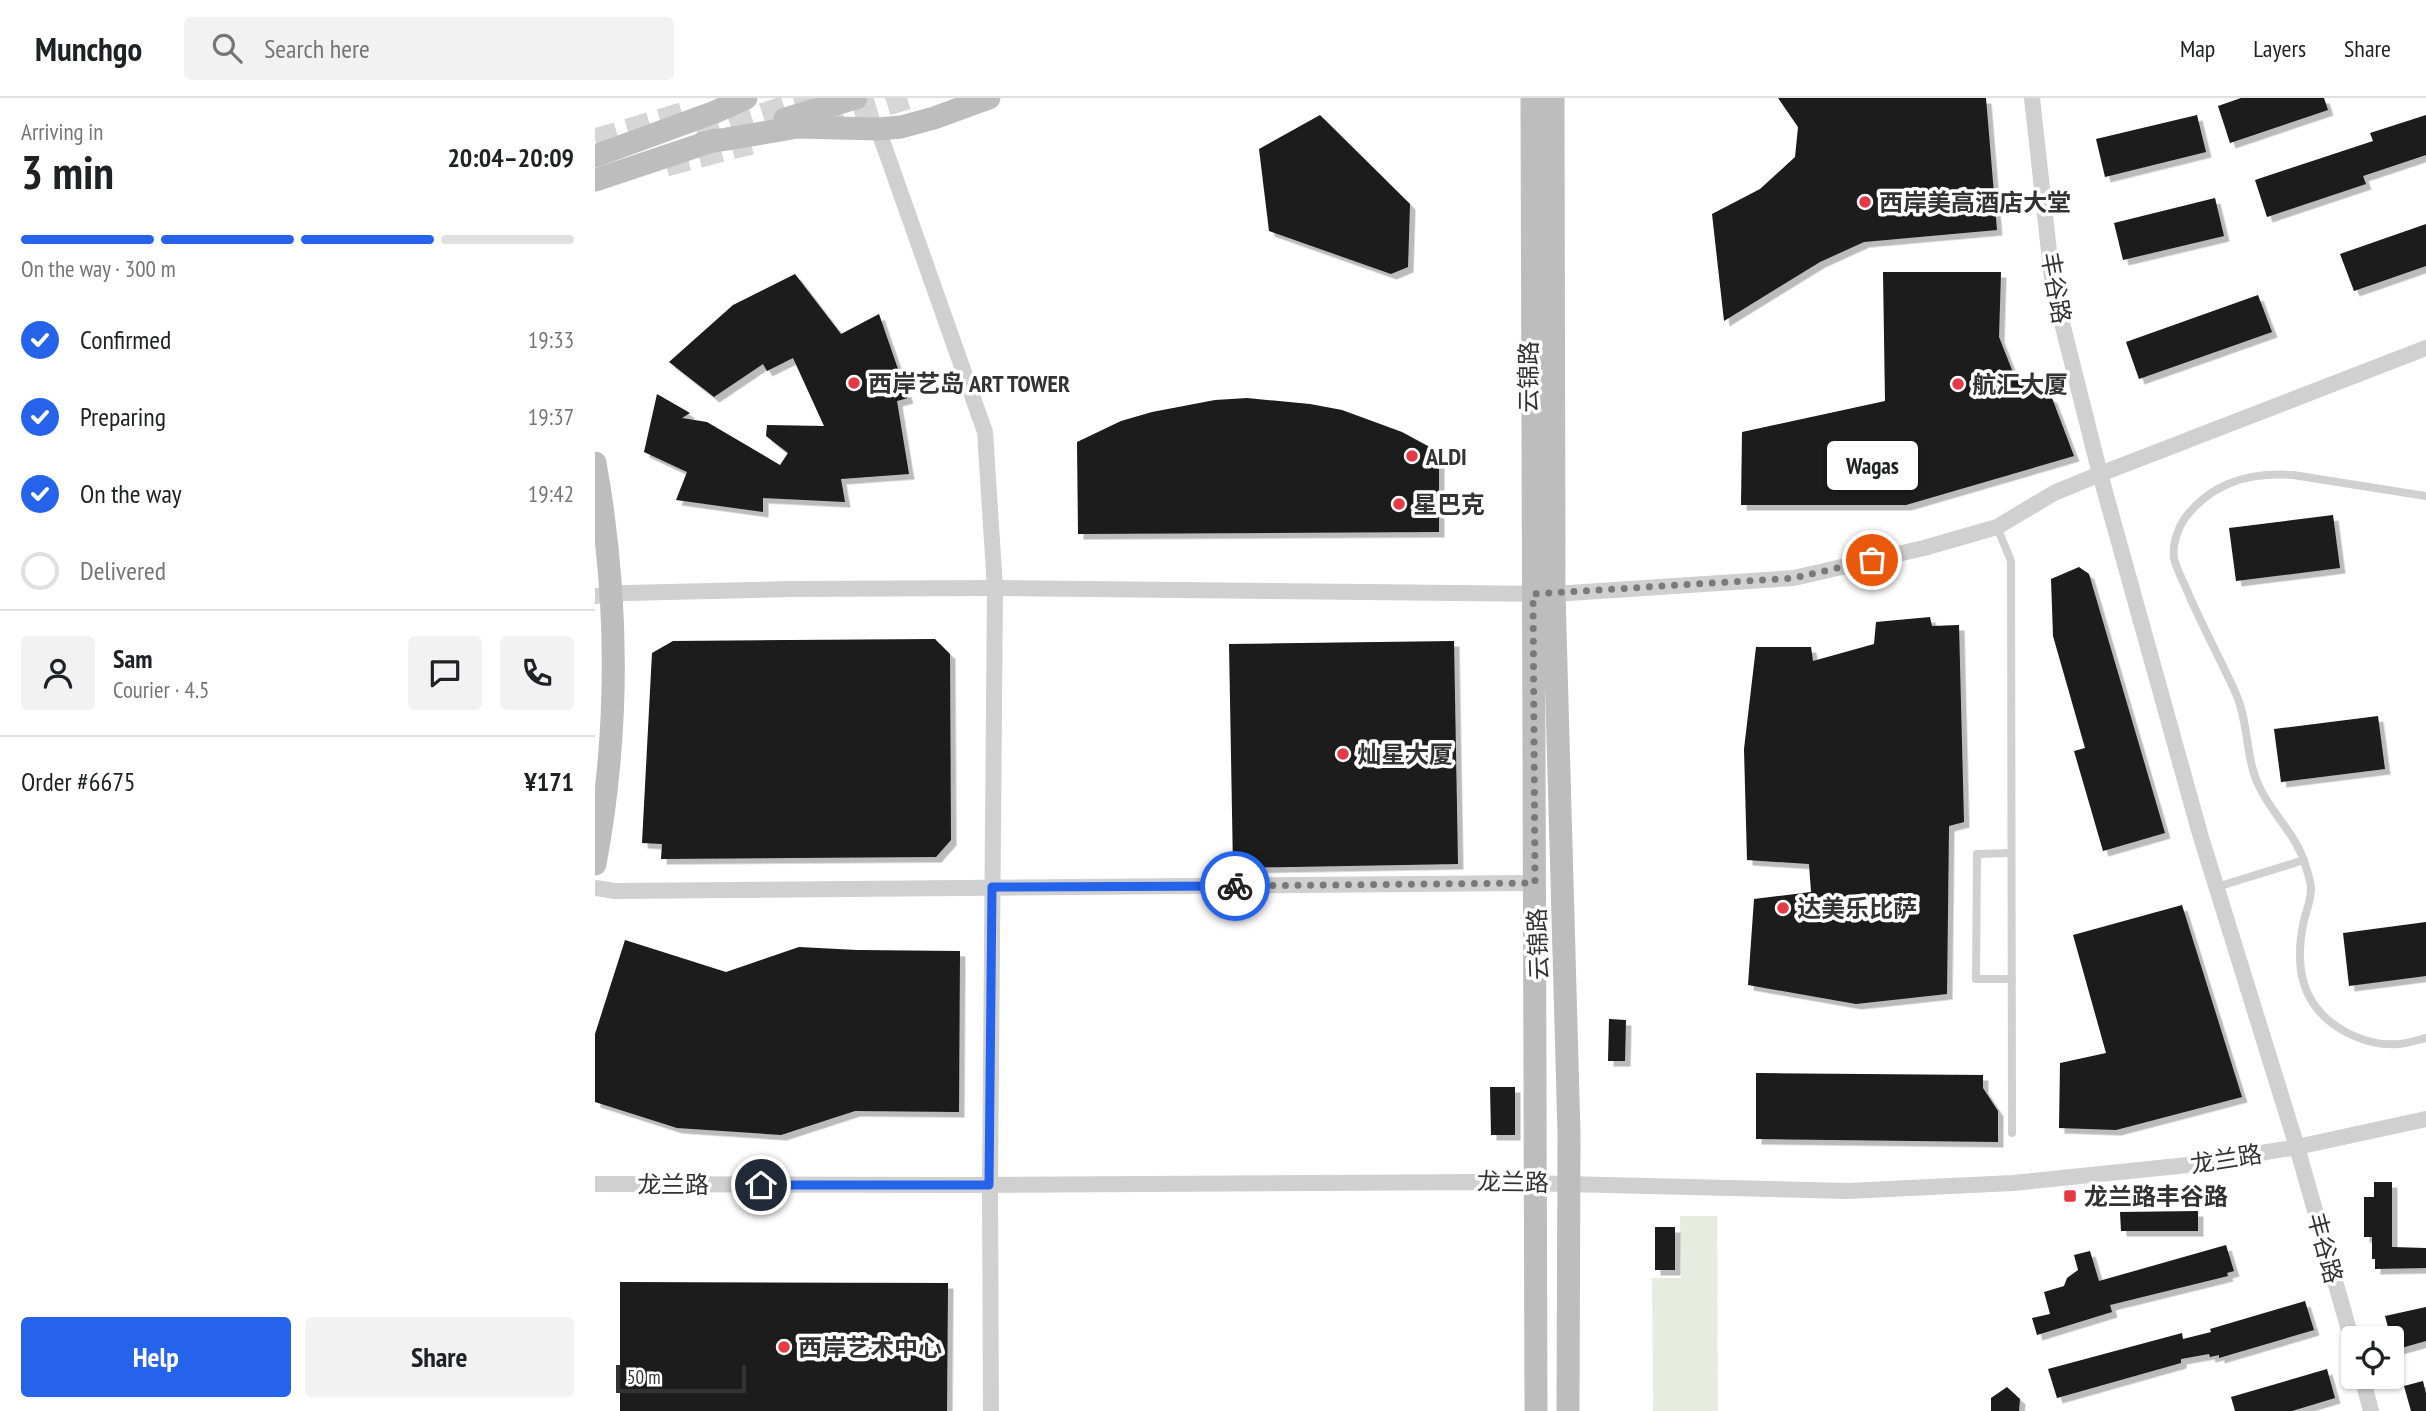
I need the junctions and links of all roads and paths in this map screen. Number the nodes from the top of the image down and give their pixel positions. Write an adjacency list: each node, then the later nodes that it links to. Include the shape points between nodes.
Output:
1 (746, 98): 9 (main road)
2 (856, 98): 8 (main road)
3 (989, 98): 7 (main road, via 934,118)
4 (1532, 98): 17 (main road, 云锦路)
5 (1553, 98): 17 (main road, 云锦路)
6 (2032, 98): 13 (street, 丰谷路, via 2053,287)
7 (878, 129): 8 (main road, via 798,127); 16 (street, via 985,432)
8 (702, 143): 10 (main road)
9 (595, 156)
10 (595, 180)
11 (2426, 348): 13 (street)
12 (595, 463): 18 (main road, via 604,516)
13 (2100, 474): 15 (street); 24 (street, 丰谷路)
14 (2426, 496): 20 (lane, via 2293,475 2245,478 2217,488 2196,504 2176,538 2174,558 2181,576 2238,697 2258,785)
15 (1997, 527): 17 (street, via 1794,578); 19 (lane, via 2011,561)
16 (995, 588): 17 (street); 18 (street); 23 (street)
17 (1544, 594): 22 (main road, 云锦路); 32 (main road, 云锦路)
18 (603, 595): 21 (main road, via 615,674 613,739)
19 (2011, 853): 26 (lane); 26 (lane, via 1977,854 1976,979)
20 (2304, 860): 24 (lane); 27 (lane, via 2311,886 2300,961 2313,1003 2332,1023 2374,1043)
21 (595, 864)
22 (1535, 883): 23 (street); 31 (main road, 云锦路)
23 (992, 887): 25 (street); 34 (street)
24 (2217, 887): 30 (street, 丰谷路)
25 (595, 888)
26 (2012, 979): 29 (lane)
27 (2426, 1038)
28 (2426, 1119): 30 (street, 龙兰路)
29 (2012, 1133)
30 (2297, 1147): 32 (street, 龙兰路, via 2108,1174 1903,1189); 35 (street, 丰谷路)
31 (1537, 1183): 32 (street, 龙兰路); 34 (street, 龙兰路); 38 (main road, 云锦路)
32 (1570, 1183): 39 (main road, 云锦路)
33 (595, 1184): 34 (street, 龙兰路)
34 (989, 1185): 37 (street)
35 (2348, 1326)
36 (2365, 1389): 40 (street)
37 (991, 1411)
38 (1536, 1411)
39 (1568, 1411)
40 (2371, 1411)

